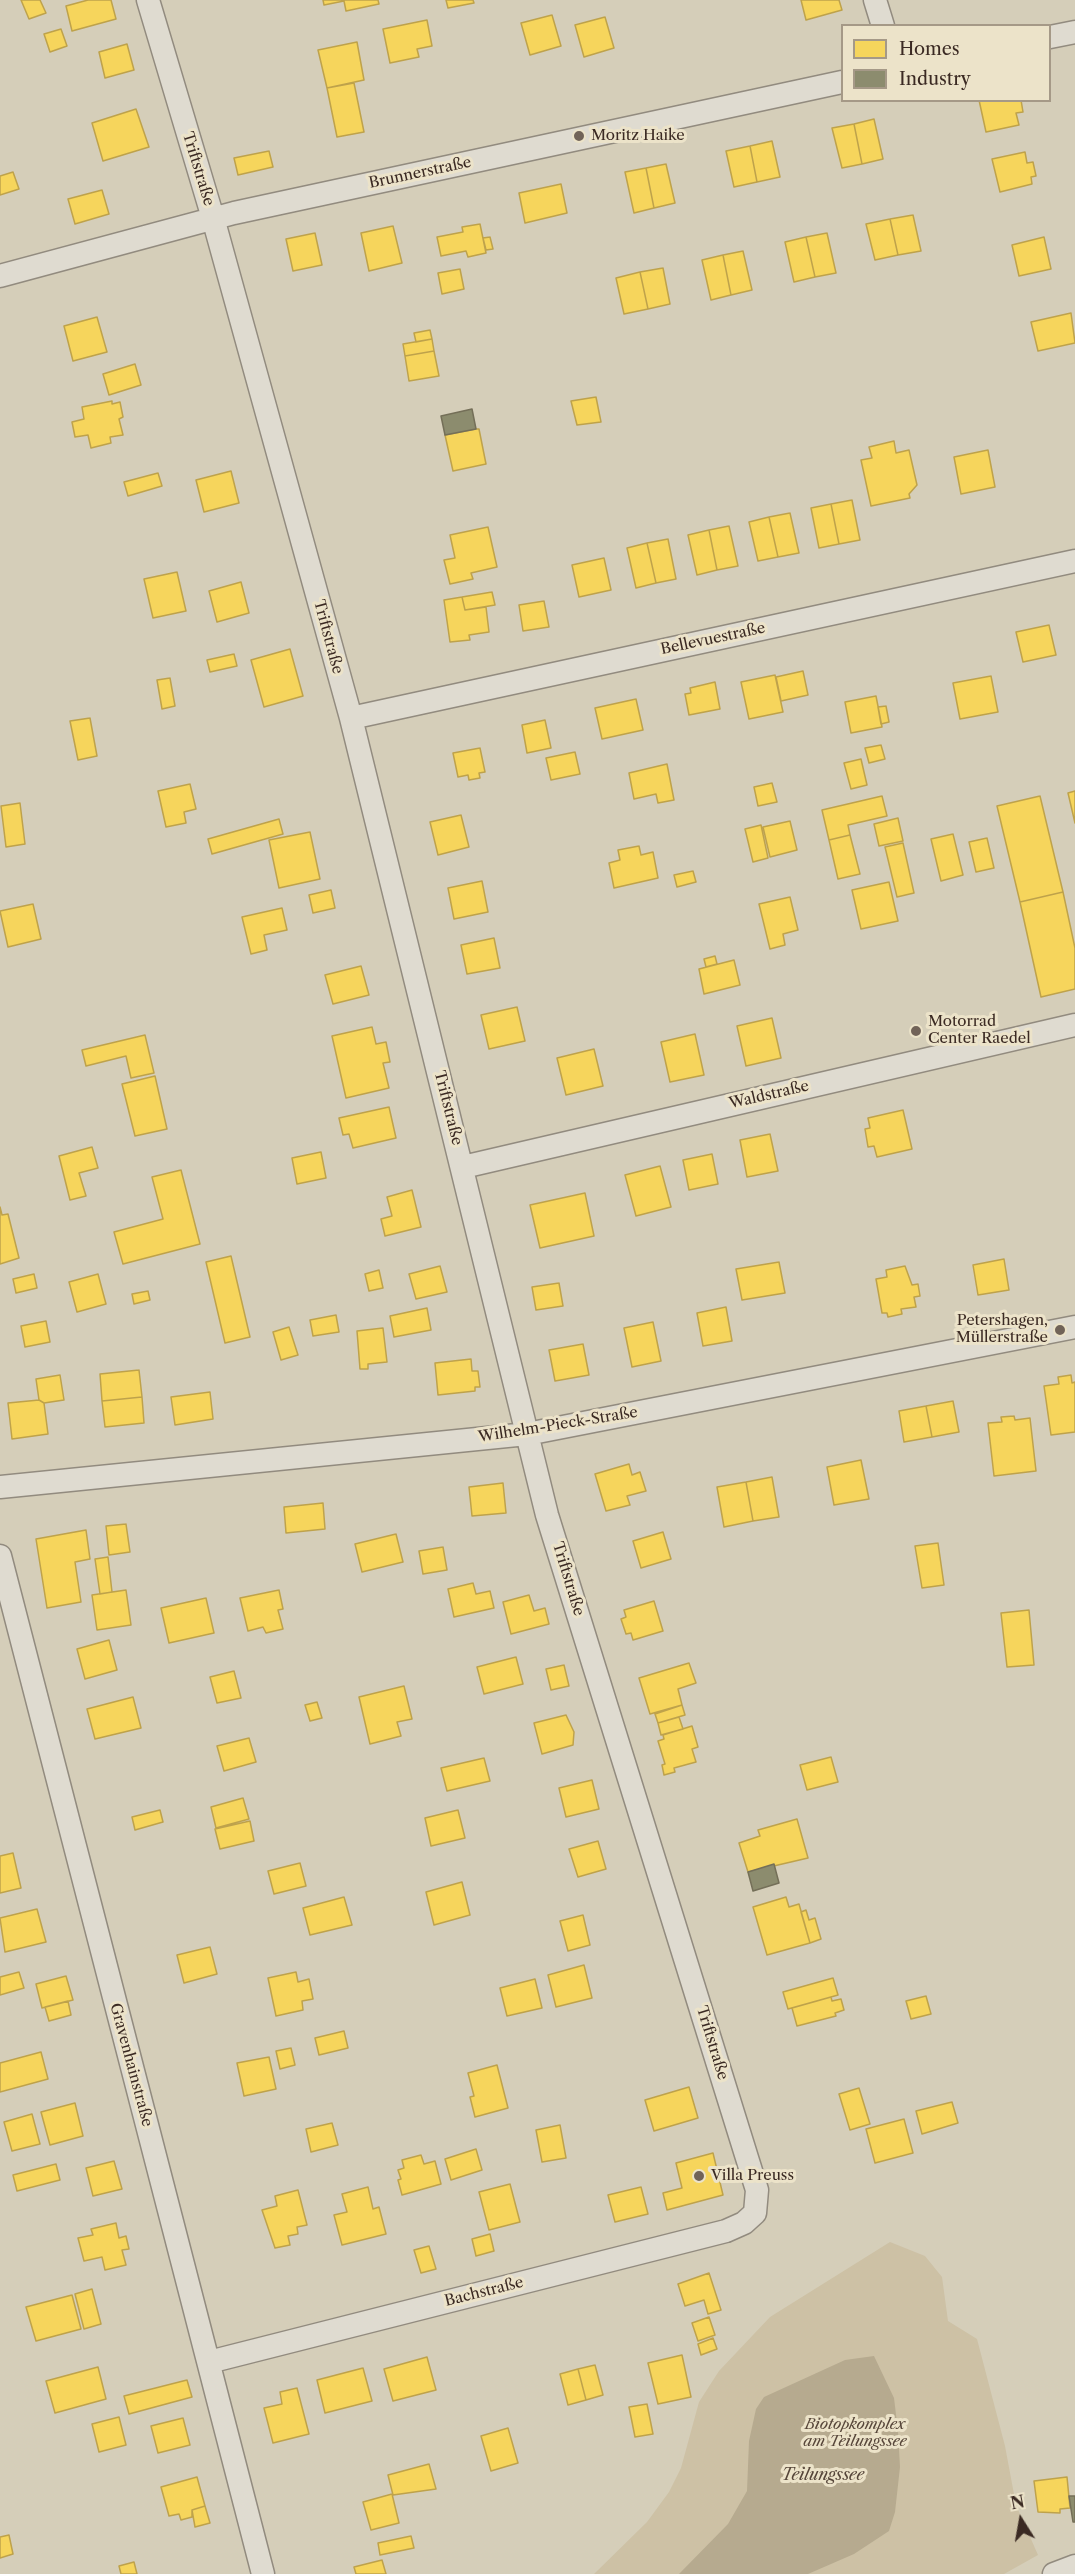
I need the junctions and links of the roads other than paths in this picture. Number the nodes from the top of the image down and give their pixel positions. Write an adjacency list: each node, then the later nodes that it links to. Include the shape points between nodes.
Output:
1 (148, 0): 7 (street, Triftstraße)
2 (875, 0): 3 (street)
3 (882, 24)
4 (1075, 32): 5 (street)
5 (1051, 37)
6 (841, 82): 7 (street, Brunnerstraße)
7 (213, 218): 8 (street, Brunnerstraße); 10 (street, Triftstraße)
8 (0, 276)
9 (1075, 561): 10 (street, Bellevuestraße)
10 (351, 718): 12 (street, Triftstraße)
11 (1075, 1025): 12 (street, Waldstraße)
12 (463, 1167): 14 (street, Triftstraße)
13 (1075, 1327): 14 (street, Wilhelm-Pieck-Straße)
14 (527, 1434): 15 (street, Wilhelm-Pieck-Straße); 17 (street, Triftstraße, via 547,1515 757,2190)
15 (0, 1487)
16 (0, 1556): 18 (street, Gravenhainstraße)
17 (754, 2213): 18 (street, Bachstraße, via 744,2223 726,2231)
18 (209, 2362): 20 (street, Gravenhainstraße)
19 (1075, 2566): 21 (street)
20 (263, 2574)
21 (1054, 2574)

